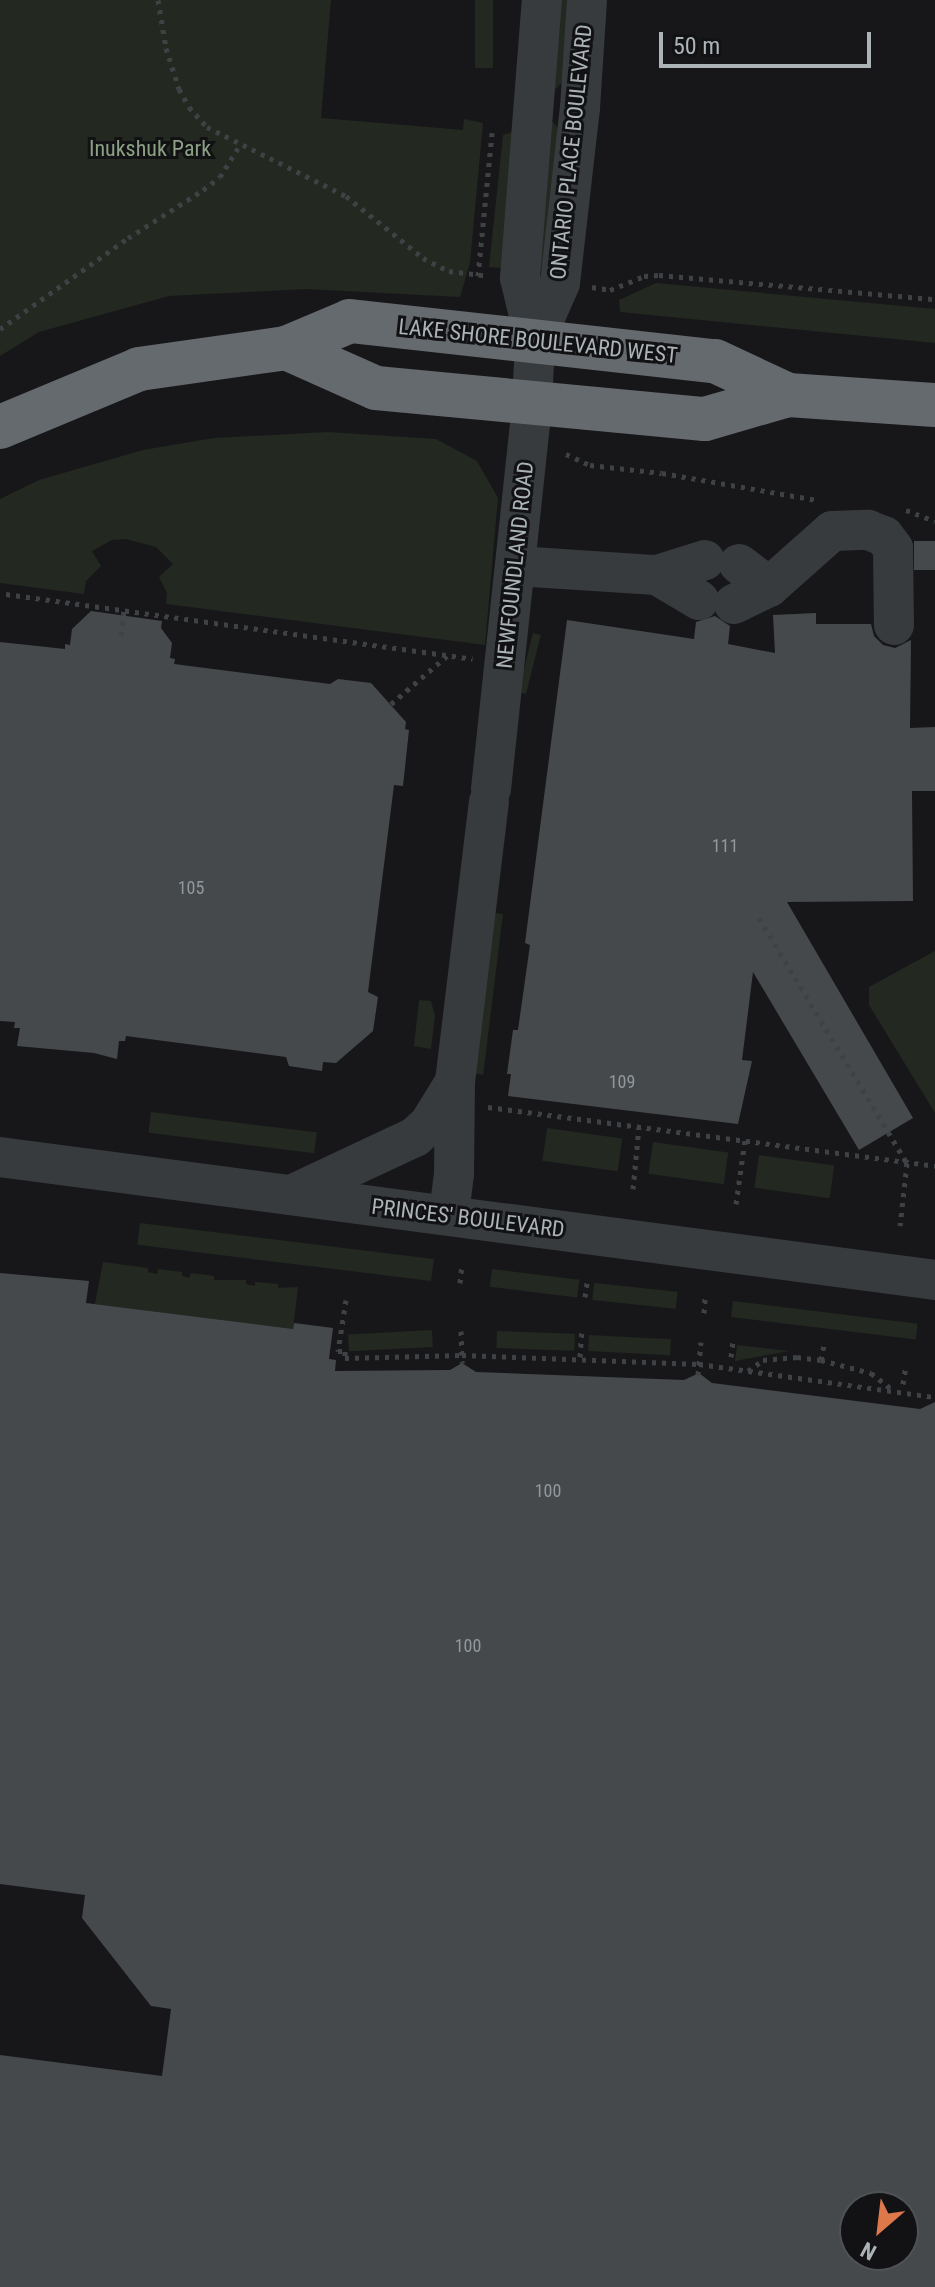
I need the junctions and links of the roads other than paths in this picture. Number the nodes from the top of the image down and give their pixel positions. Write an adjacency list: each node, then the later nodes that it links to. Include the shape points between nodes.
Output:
1 (542, 0): 3 (street, ONTARIO PLACE BOULEVARD, via 520,278)
2 (587, 0): 3 (street, ONTARIO PLACE BOULEVARD, via 560,283)
3 (535, 340): 4 (highway, LAKE SHORE BOULEVARD WEST, via 350,321); 5 (highway, LAKE SHORE BOULEVARD WEST, via 715,361); 6 (street, NEWFOUNDLAND ROAD)
4 (286, 348): 6 (highway, LAKE SHORE BOULEVARD WEST, via 376,388); 8 (highway, LAKE SHORE BOULEVARD WEST, via 139,369)
5 (788, 395): 6 (highway, LAKE SHORE BOULEVARD WEST, via 705,419); 7 (highway, LAKE SHORE BOULEVARD WEST)
6 (532, 404): 9 (street, NEWFOUNDLAND ROAD)
7 (935, 405)
8 (0, 427)
9 (516, 566): 11 (street); 13 (street, NEWFOUNDLAND ROAD)
10 (738, 570): 11 (street); 11 (street, via 716,602); 12 (street, via 832,531 868,530 884,536 893,548)
11 (657, 575)
12 (894, 625)
13 (455, 1082): 15 (street, NEWFOUNDLAND ROAD, via 415,1137); 16 (street, NEWFOUNDLAND ROAD)
14 (0, 1157): 15 (street, PRINCES' BOULEVARD)
15 (291, 1195): 16 (street, PRINCES' BOULEVARD)
16 (449, 1214): 17 (street, PRINCES' BOULEVARD)
17 (935, 1280)

